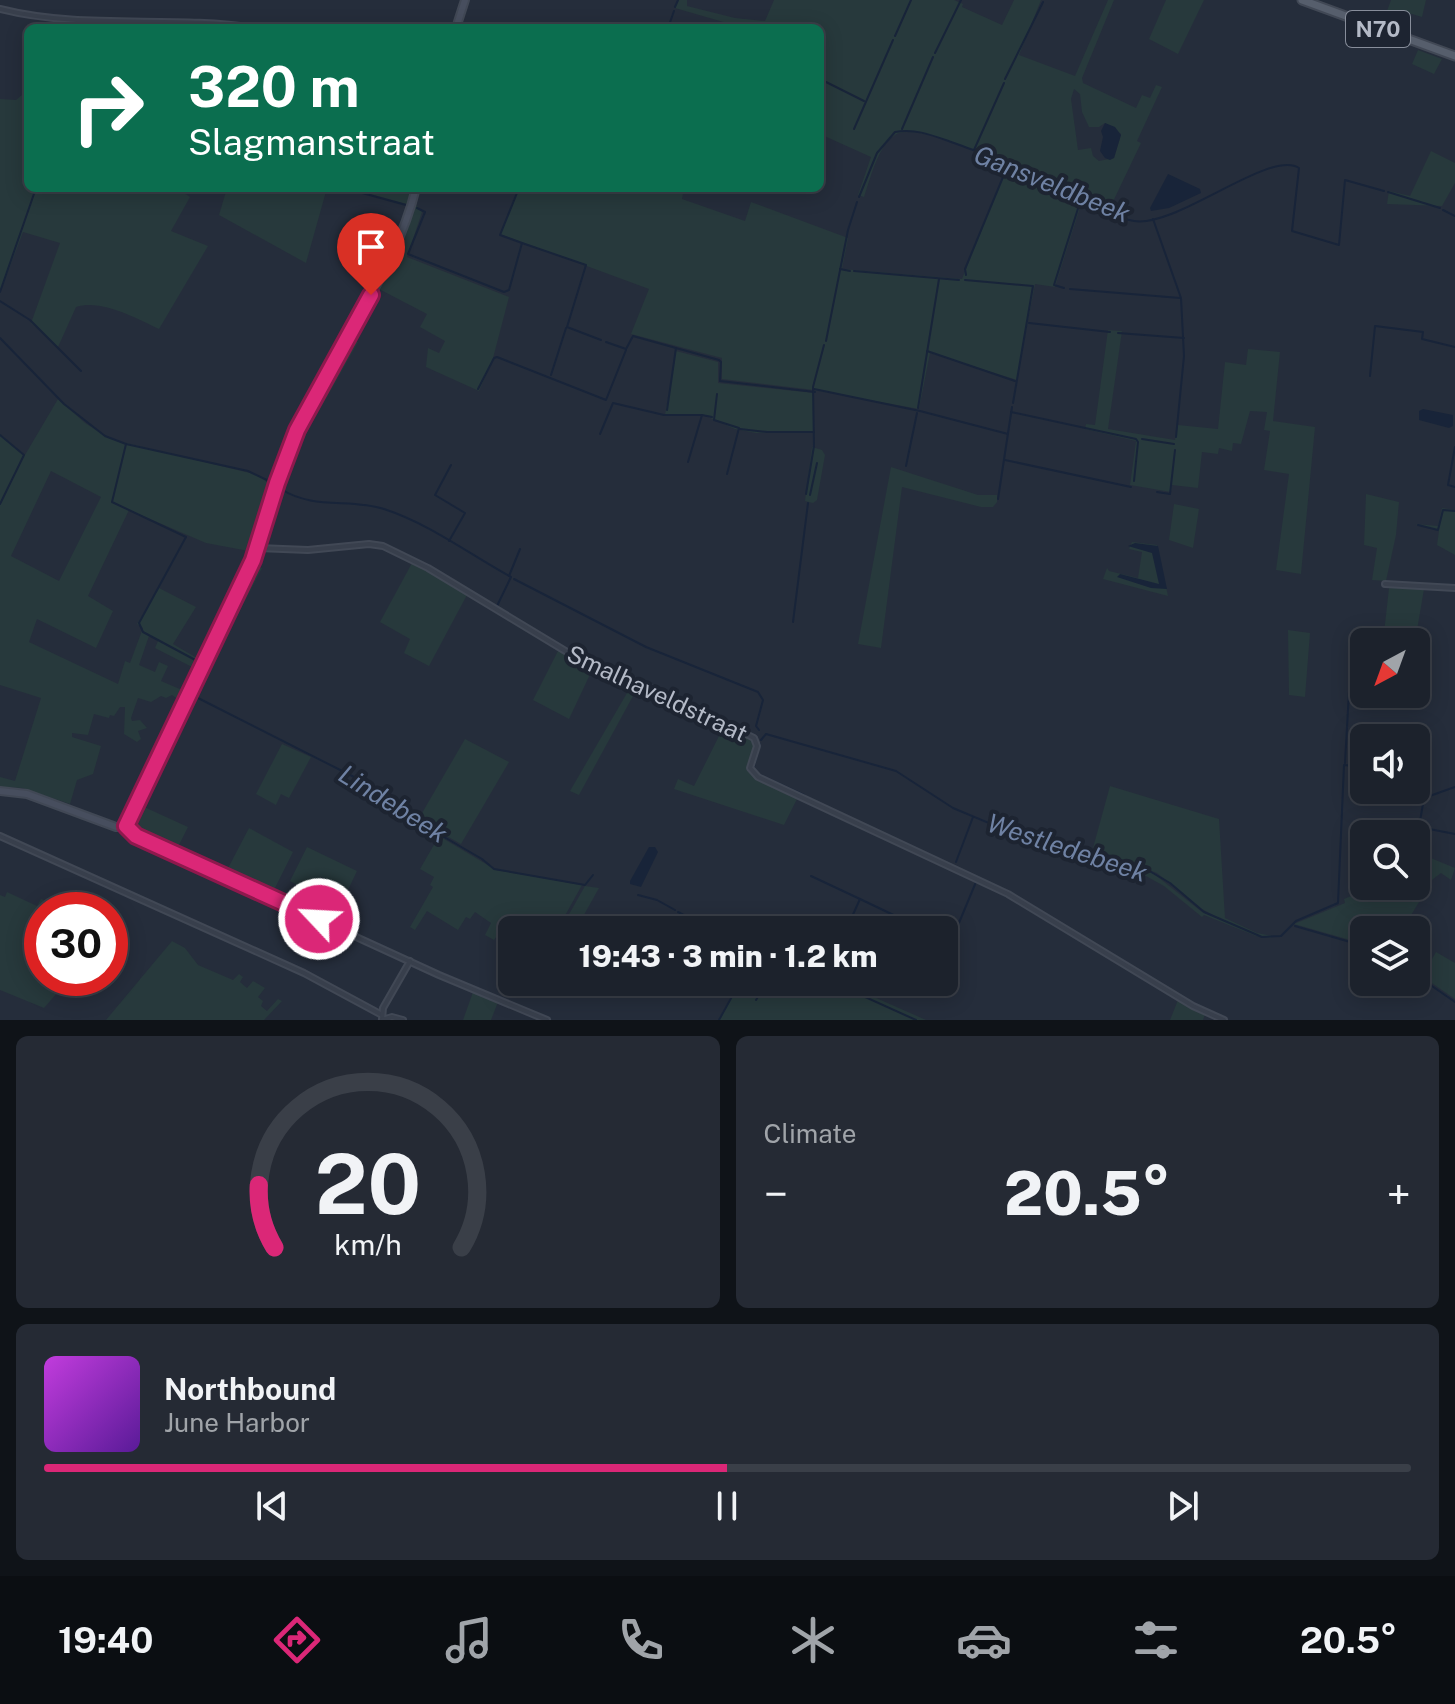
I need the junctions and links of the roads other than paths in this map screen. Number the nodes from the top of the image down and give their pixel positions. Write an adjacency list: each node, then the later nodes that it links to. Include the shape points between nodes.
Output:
1 (465, 0): 5 (main road)
2 (1302, 0): 6 (main road, N70)
3 (0, 9): 4 (street, via 80,20)
4 (231, 24)
5 (457, 24)
6 (1455, 56)
7 (415, 192): 8 (main road, via 390,261 297,430)
8 (258, 548): 12 (main road); 18 (street, Smalhaveldstraat, via 376,544 394,551 572,655 751,736 757,746 750,768 758,777 1008,894)
9 (1385, 584): 10 (street)
10 (1455, 588)
11 (0, 791): 12 (main road, via 27,794 116,827)
12 (126, 826): 14 (street, via 136,836)
13 (0, 836): 15 (street, via 304,973)
14 (410, 961): 15 (street); 17 (street)
15 (382, 1018): 16 (street)
16 (403, 1020)
17 (547, 1020)
18 (1224, 1020)

